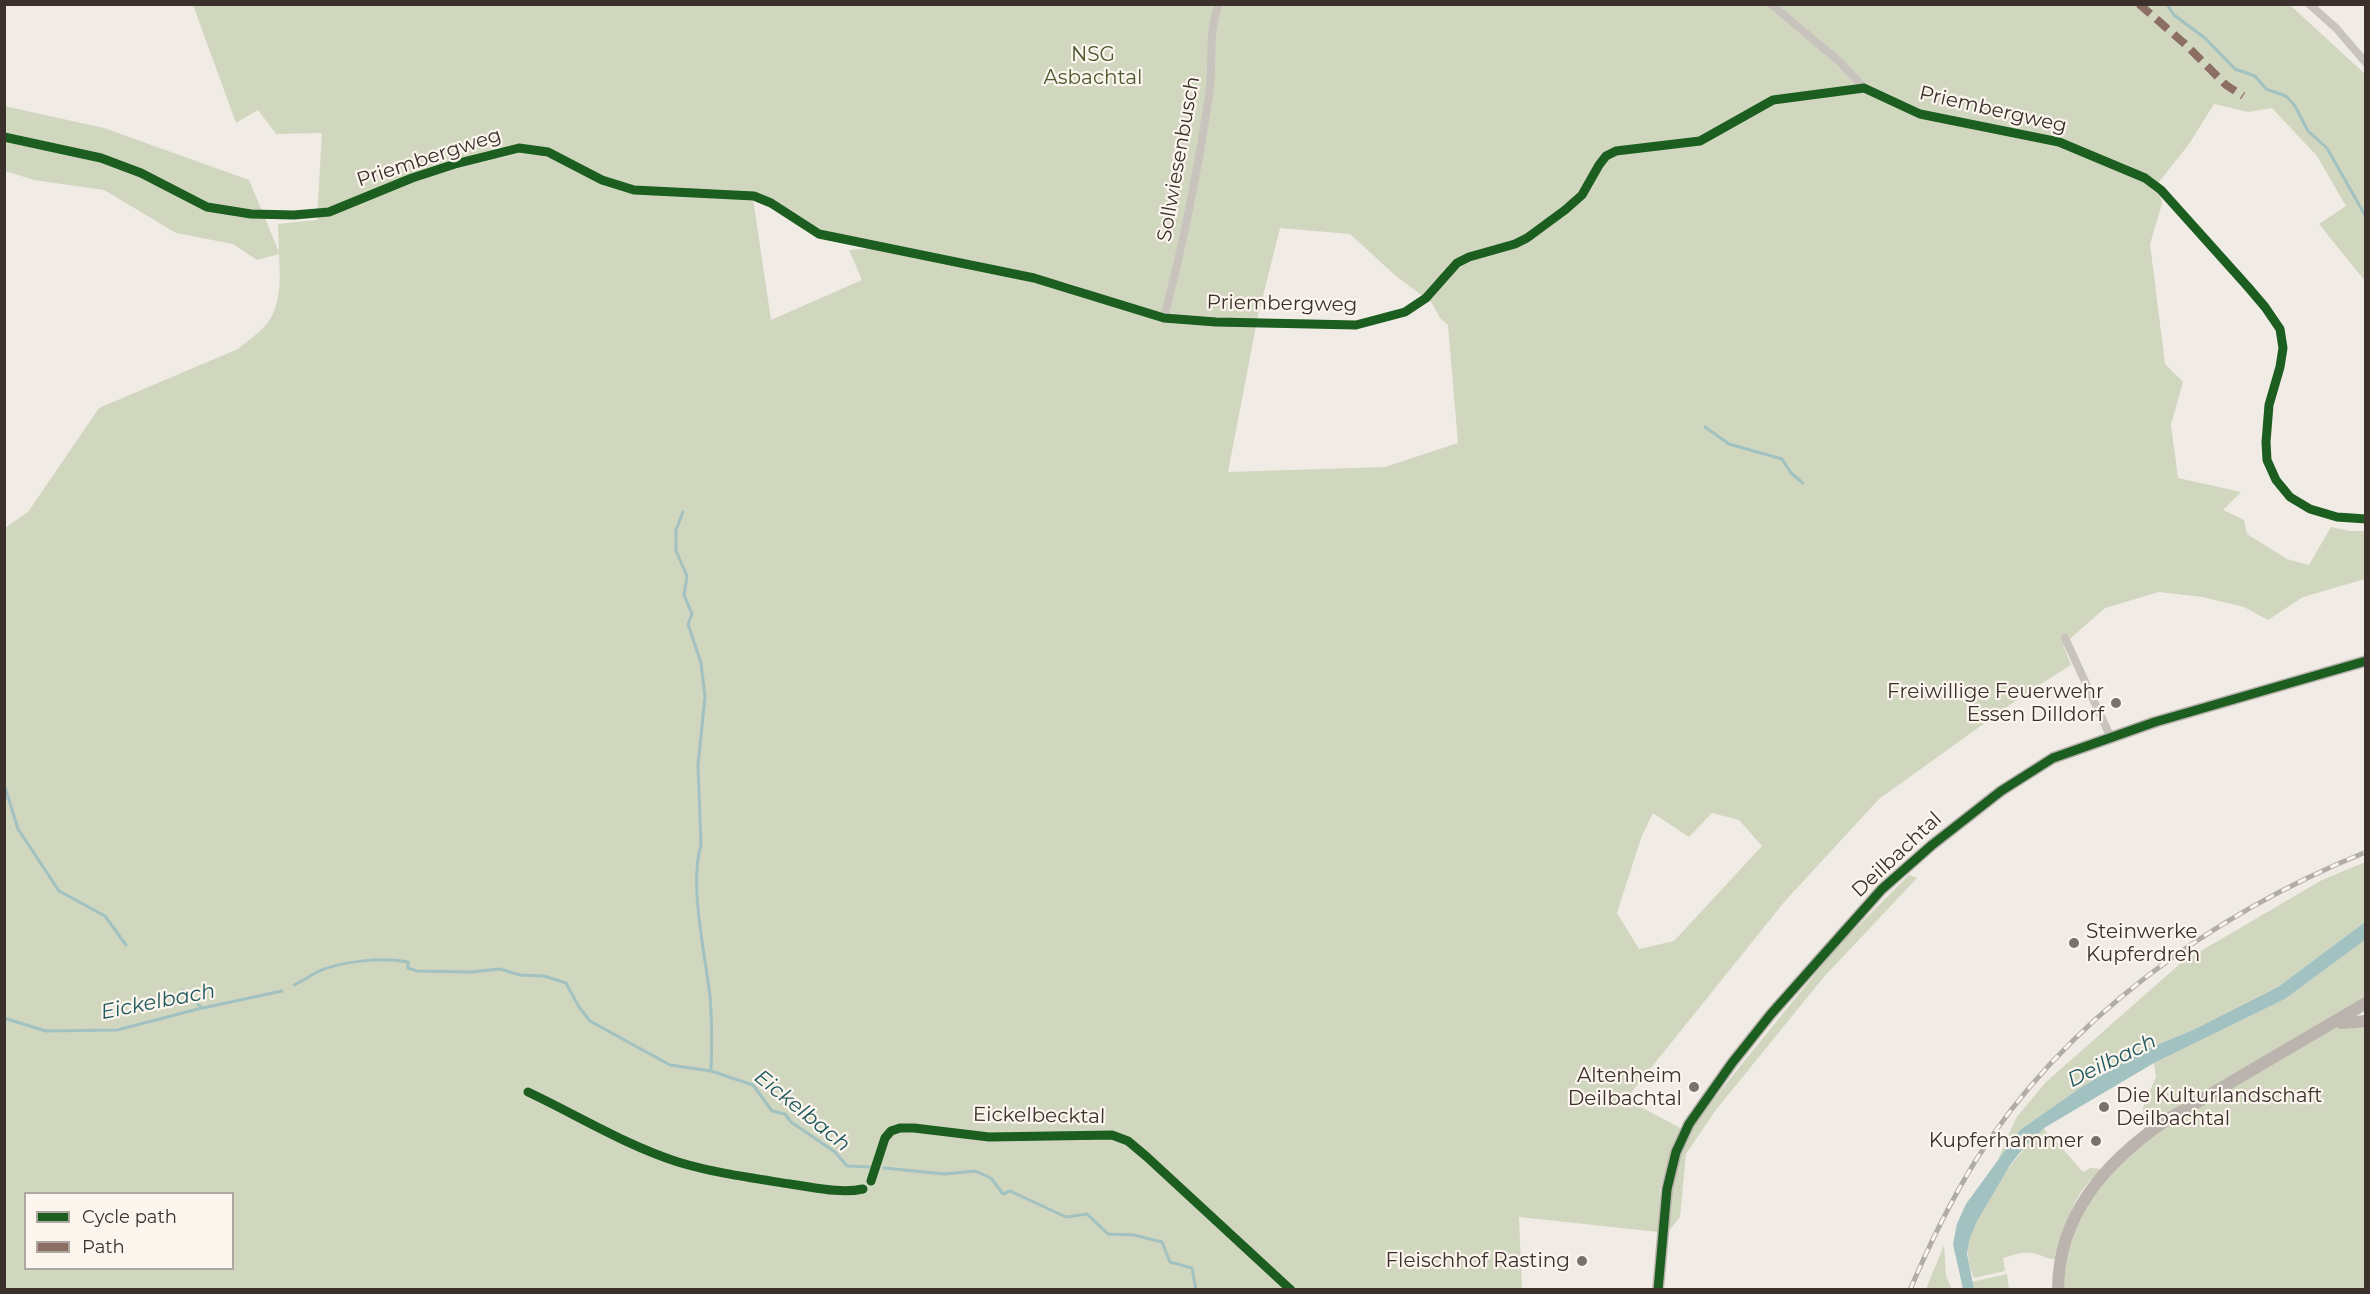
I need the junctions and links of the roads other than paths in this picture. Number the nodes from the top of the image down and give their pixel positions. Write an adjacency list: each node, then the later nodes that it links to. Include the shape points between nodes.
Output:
1 (1219, 4): 7 (street, Sollwiesenbusch, via 1213,22 1210,92 1201,152)
2 (1772, 4): 5 (street, via 1840,62)
3 (2309, 4): 4 (street)
4 (2366, 63)
5 (1864, 88): 7 (street, Priembergweg, via 1773,100 1700,141 1616,151 1606,156 1584,192 1556,217 1515,244 1469,256 1456,264 1426,298 1405,312 1356,325); 8 (street, Priembergweg, via 1920,114 2059,142 2153,183 2248,287 2280,329 2283,348 2269,405 2265,442 2267,460 2276,480 2290,497 2310,509 2337,517)
6 (4, 137): 7 (street, Priembergweg, via 101,158 141,173 207,207 266,214 329,212 455,164 509,150 532,149 548,152 617,186 754,196 819,234 1050,282)
7 (1164, 318)
8 (2366, 519)
9 (2065, 638): 11 (street)
10 (2366, 661): 11 (street, Deilbachtal)
11 (2111, 738): 19 (street, Deilbachtal, via 2053,758 1959,821 1882,890 1771,1014 1720,1078 1681,1138 1667,1189)
12 (2366, 1003): 16 (street)
13 (2366, 1011): 15 (street)
14 (2366, 1022): 15 (street)
15 (2341, 1023): 16 (street)
16 (2302, 1039): 20 (street, via 2165,1121 2115,1160 2098,1178 2076,1214 2062,1250)
17 (871, 1181): 18 (street, Eickelbecktal, via 885,1137 900,1128 989,1137 1112,1135 1128,1141 1147,1157)
18 (1291, 1290)
19 (1658, 1290)
20 (2058, 1290)

